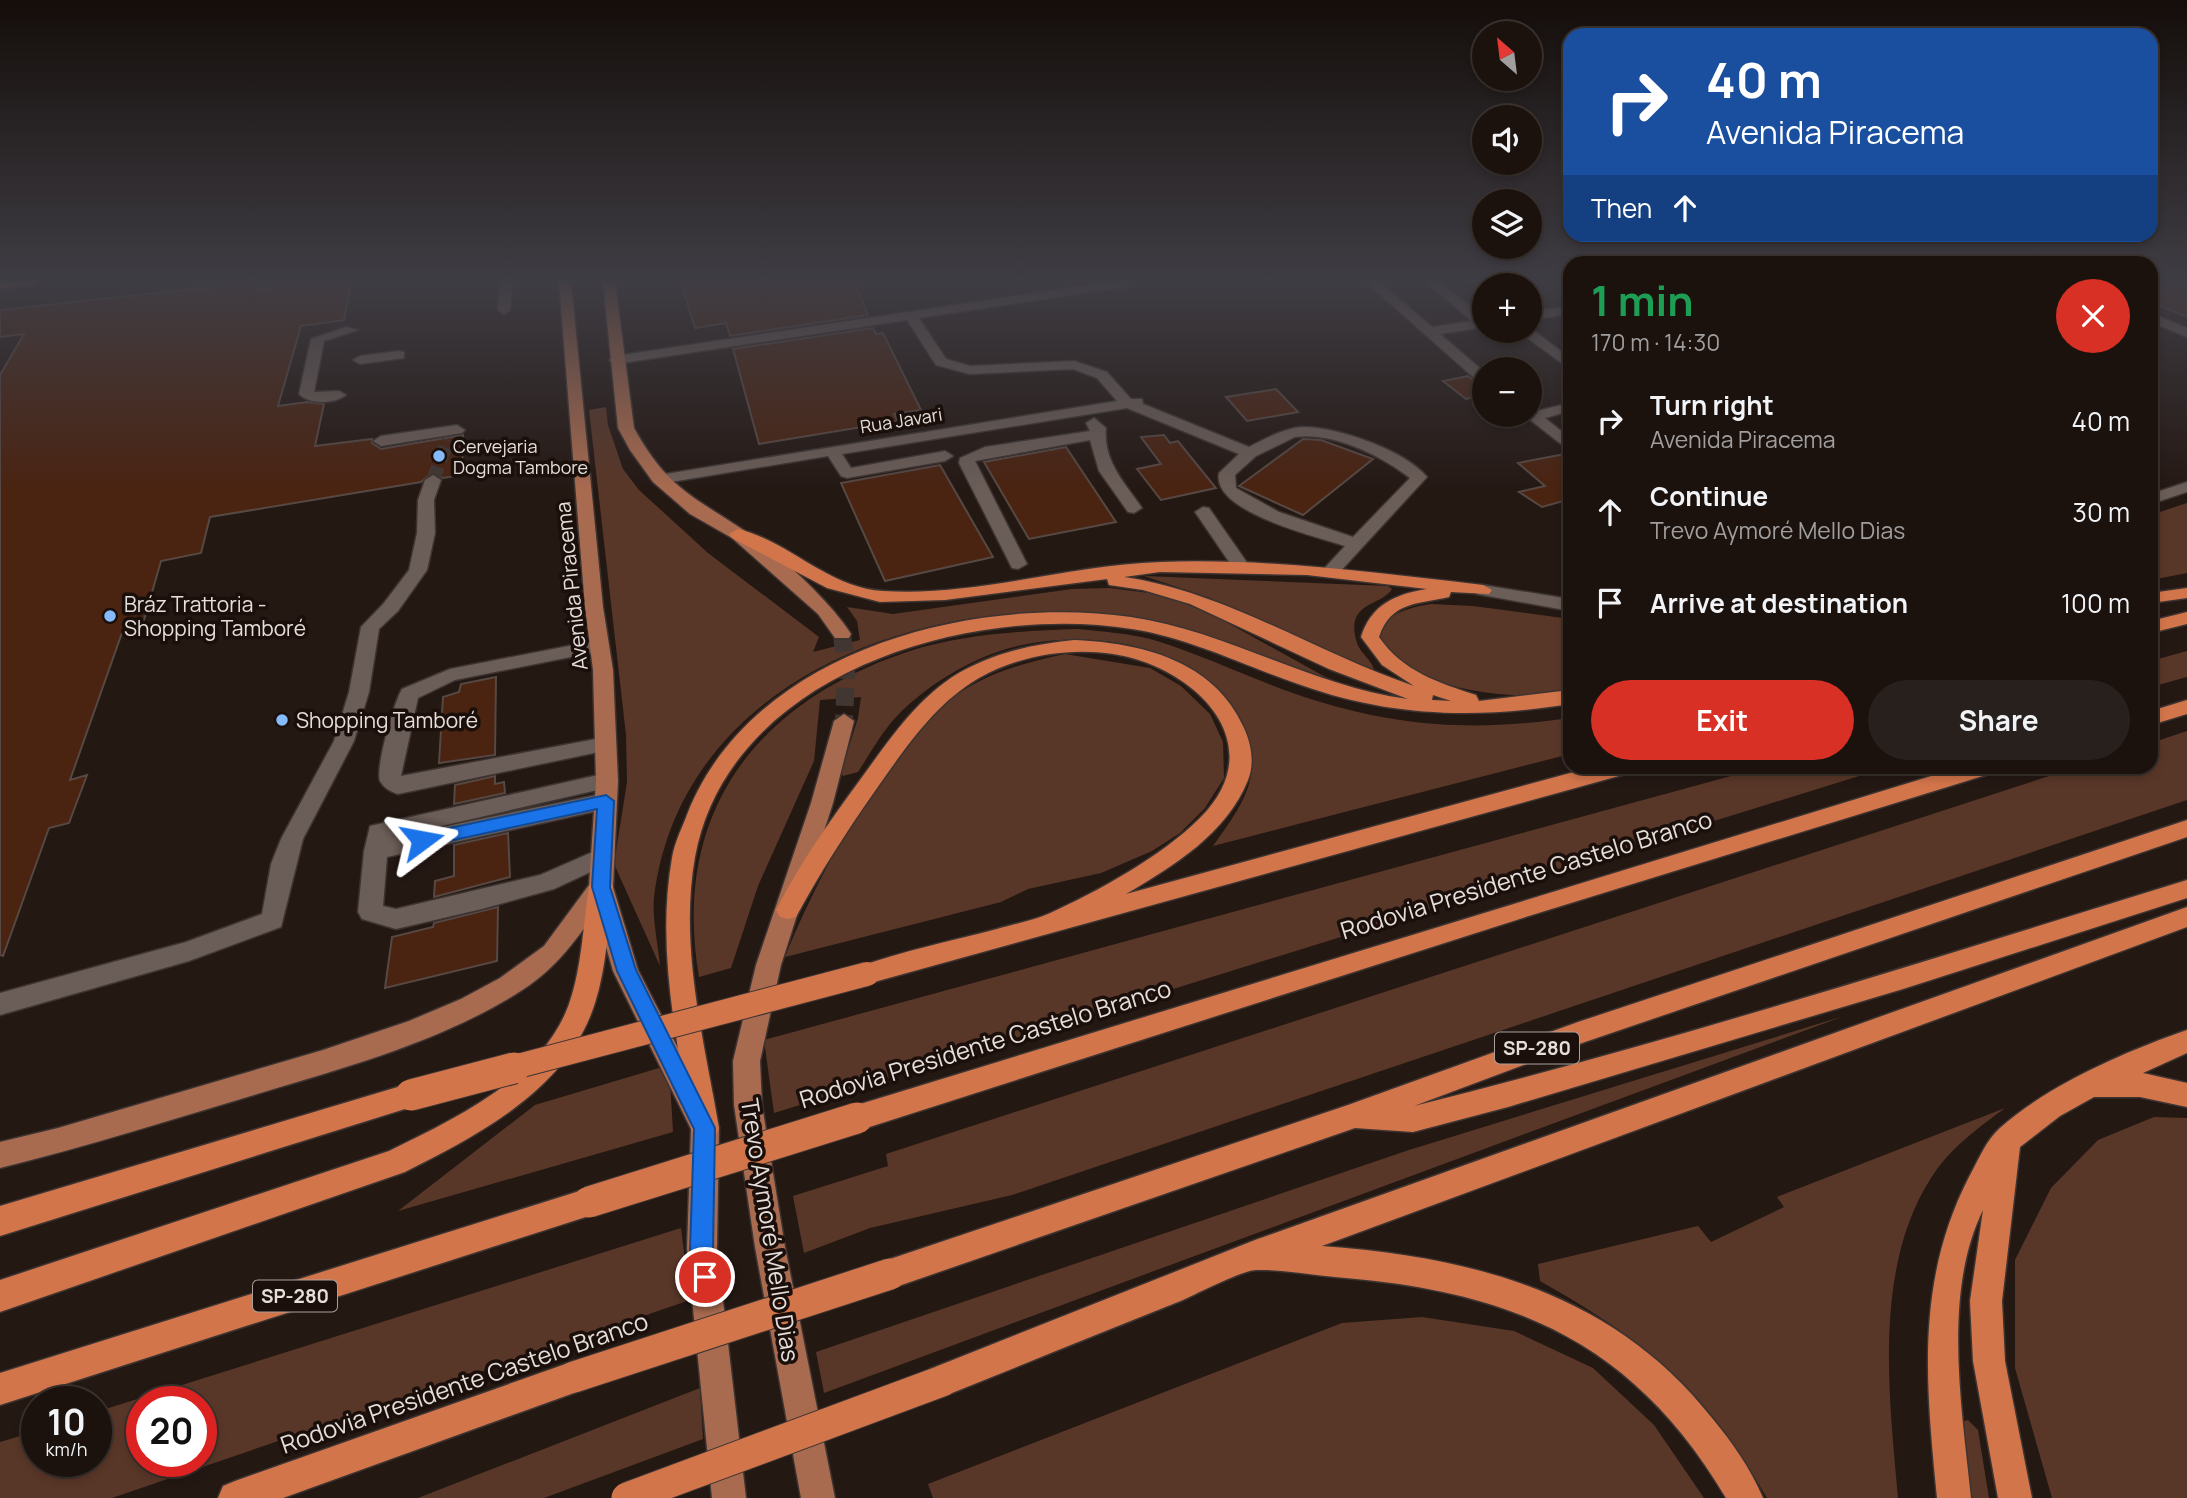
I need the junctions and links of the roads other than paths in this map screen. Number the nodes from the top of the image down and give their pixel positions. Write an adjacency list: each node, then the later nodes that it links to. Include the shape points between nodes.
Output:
1 (315, 352): 11 (street, via 306,394 313,398)
2 (572, 352): 44 (main road, Avenida Piracema)
3 (615, 352): 9 (main road)
4 (641, 352): 9 (street)
5 (935, 352): 13 (street, via 941,362 970,370 1074,365 1102,375)
6 (1452, 352): 10 (street)
7 (399, 355): 8 (street)
8 (360, 359)
9 (616, 360): 25 (main road, via 626,428)
10 (1472, 369)
11 (340, 395)
12 (1150, 400): 13 (street, Rua Javari)
13 (1127, 404): 15 (street, Rua Javari); 23 (street)
14 (1563, 408): 16 (street)
15 (1085, 410): 19 (street, via 1098,428); 22 (street, Rua Javari)
16 (1542, 412)
17 (1542, 422): 20 (street)
18 (457, 430): 21 (street)
19 (1097, 434): 29 (street, via 1101,460); 33 (street, via 968,458)
20 (1563, 440)
21 (381, 441)
22 (831, 450): 24 (street, via 847,473); 25 (street, Rua Javari)
23 (1250, 453): 32 (street, via 1227,473 1225,483 1231,493 1259,509); 32 (street, via 1303,431 1342,440 1405,465 1419,477)
24 (945, 456)
25 (659, 479): 31 (main road, via 696,510)
26 (2187, 487): 28 (street)
27 (430, 490): 62 (street, via 418,570 370,627 359,692 344,741 292,839 272,920 189,951)
28 (2158, 497)
29 (1134, 508)
30 (1203, 512): 34 (street)
31 (737, 534): 36 (highway, via 833,584 880,597 945,595); 43 (main road, via 825,610)
32 (1356, 544): 35 (street)
33 (1018, 564)
34 (1242, 568): 35 (highway); 36 (highway, via 1160,567)
35 (1330, 572): 37 (highway)
36 (1071, 577): 46 (highway, via 1136,583 1181,595 1364,676)
37 (1483, 590): 40 (street); 48 (highway, via 1402,600 1386,607 1370,637 1386,662 1408,677)
38 (2187, 593): 39 (highway)
39 (2158, 597)
40 (1563, 605)
41 (2187, 618): 42 (highway)
42 (2158, 625)
43 (842, 635)
44 (599, 646): 51 (main road, Avenida Piracema); 51 (street, via 450,675 409,694 390,779 398,786)
45 (1563, 698): 48 (highway)
46 (1452, 707): 48 (highway); 67 (highway, via 1368,699 1184,636 1132,622 1085,617 1006,618 956,626 877,650 812,684 769,716 730,756 706,793 685,851 677,905 679,961)
47 (2187, 707): 49 (highway)
48 (1494, 709)
49 (2158, 716)
50 (844, 721): 59 (main road, Trevo Aymoré Mello Dias, via 832,779)
51 (606, 744): 54 (main road, Avenida Piracema)
52 (1597, 774): 61 (highway)
53 (1965, 774): 73 (highway, Rodovia Presidente Castelo Branco / SP-280, bridge)
54 (606, 791): 56 (main road, Avenida Piracema); 56 (street, via 378,832 370,912 396,919 546,883)
55 (2187, 828): 66 (highway, Rodovia Presidente Castelo Branco / SP-280, via 1578,1033)
56 (604, 856): 57 (main road, Avenida Piracema)
57 (601, 887): 67 (main road, via 626,971); 69 (main road, via 553,953 509,986 470,1007 323,1062); 72 (highway, via 582,1004 569,1035 494,1109 395,1161)
58 (2187, 888): 66 (highway, via 1508,1095 1413,1119)
59 (788, 910): 61 (highway, via 831,833 884,758 916,721 972,674 1037,650 1069,646 1154,658 1184,672 1224,708 1237,731 1239,779 1202,831 1167,857); 77 (main road, Trevo Aymoré Mello Dias, via 770,956 748,1050 748,1097 764,1220)
60 (2187, 917): 71 (highway)
61 (1053, 923): 70 (highway, bridge, via 411,1095)
62 (0, 1004)
63 (2187, 1041): 64 (highway)
64 (2090, 1087): 65 (highway, via 2140,1085); 68 (highway, via 2038,1114)
65 (2187, 1095)
66 (1348, 1118): 74 (highway, Rodovia Presidente Castelo Branco / SP-280, bridge, via 574,1377)
67 (705, 1128): 76 (main road, via 702,1250)
68 (2007, 1139): 79 (highway, via 1975,1193 1953,1247 1943,1302 1943,1389); 80 (highway, via 1986,1301 1989,1361)
69 (0, 1155)
70 (0, 1221)
71 (1255, 1255): 75 (highway, bridge, via 942,1381); 78 (highway, via 1426,1272 1510,1293 1571,1317 1634,1359 1681,1402)
72 (0, 1296)
73 (0, 1389)
74 (235, 1498)
75 (627, 1498)
76 (729, 1498)
77 (818, 1498)
78 (1746, 1498)
79 (1954, 1498)
80 (2015, 1498)

